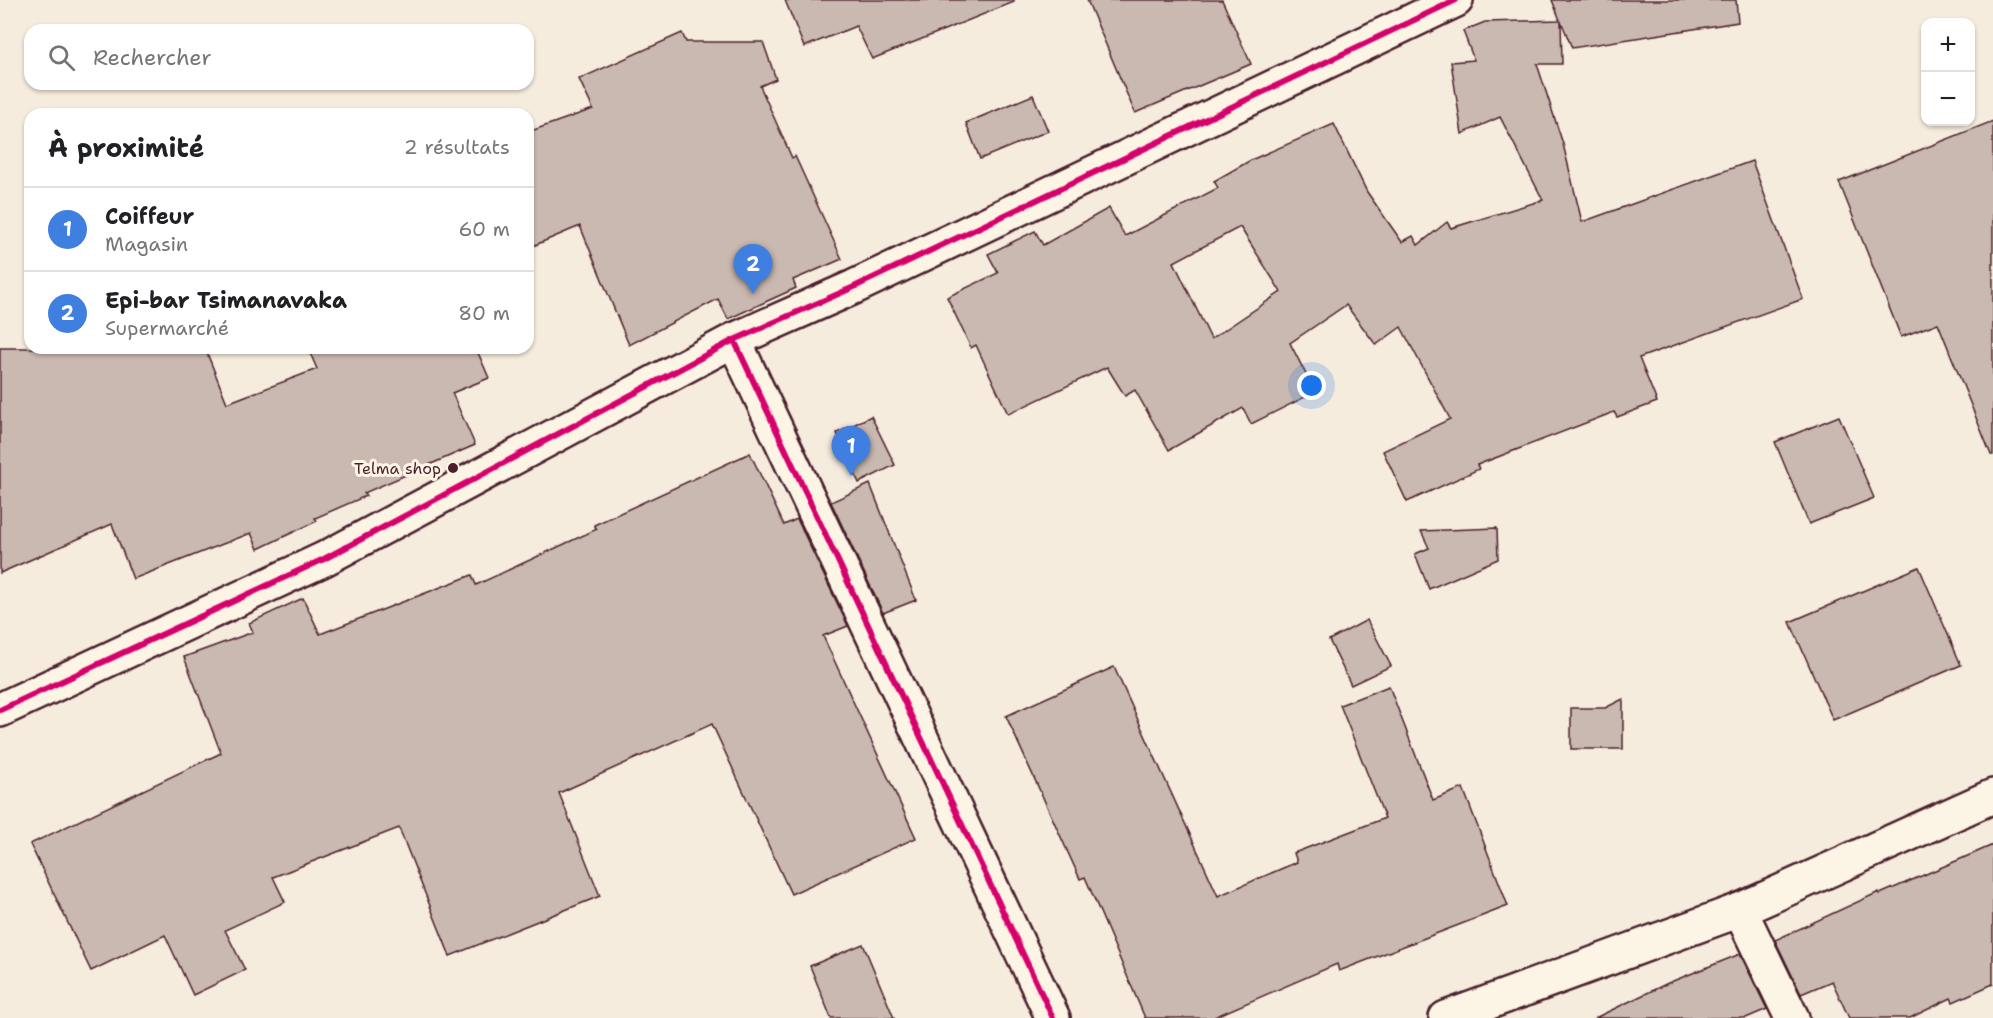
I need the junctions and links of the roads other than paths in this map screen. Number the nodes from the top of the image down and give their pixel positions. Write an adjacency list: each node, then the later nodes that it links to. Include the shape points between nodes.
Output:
1 (1456, 0): 2 (street, via 854,287)
2 (734, 340): 3 (street, via 324,559); 6 (street)
3 (0, 710)
4 (1993, 795): 5 (street)
5 (1740, 910): 7 (street); 8 (street)
6 (1053, 1018)
7 (1446, 1018)
8 (1792, 1018)

